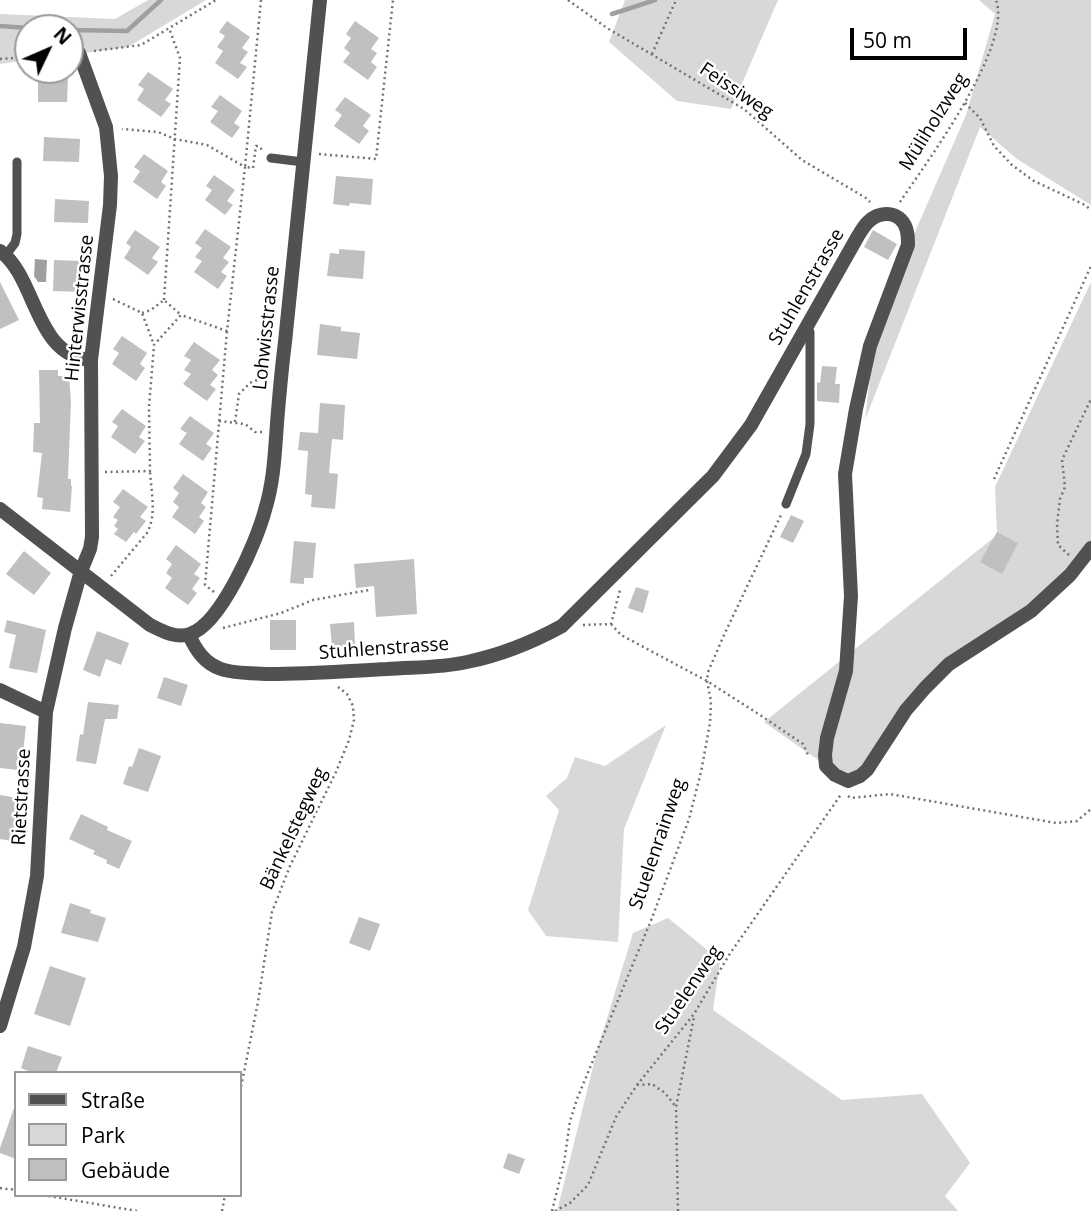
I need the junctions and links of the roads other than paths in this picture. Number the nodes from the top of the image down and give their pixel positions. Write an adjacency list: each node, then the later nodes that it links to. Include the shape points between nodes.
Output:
1 (320, 0): 3 (street, Lohwisstrasse)
2 (84, 67): 8 (street, Hinterwisstrasse, via 106,127 111,185)
3 (304, 156): 4 (lane); 13 (street, Lohwisstrasse, via 273,479 242,568 212,618)
4 (271, 158)
5 (16, 162): 6 (lane, via 17,234 15,243)
6 (3, 253): 8 (street, via 18,271 53,340 76,357)
7 (806, 328): 9 (lane, via 810,332 810,424 806,454); 11 (street, Stuhlenstrasse, via 870,220 887,214 902,220 908,245 870,346 845,474 851,608 846,671 824,755 826,766 835,775 848,781 860,776 905,710 949,664 1031,611); 13 (street, Stuhlenstrasse, via 751,425 713,476 562,626 537,640 464,663 252,673 211,665)
8 (91, 360): 12 (street, Hinterwisstrasse, via 92,537)
9 (786, 504)
10 (0, 509): 12 (street)
11 (1091, 548)
12 (81, 571): 13 (street, via 150,625 175,636); 15 (street, Rietstrasse)
13 (189, 635)
14 (0, 690): 15 (street)
15 (46, 712): 16 (street, Rietstrasse, via 37,876 24,947)
16 (0, 1026)

